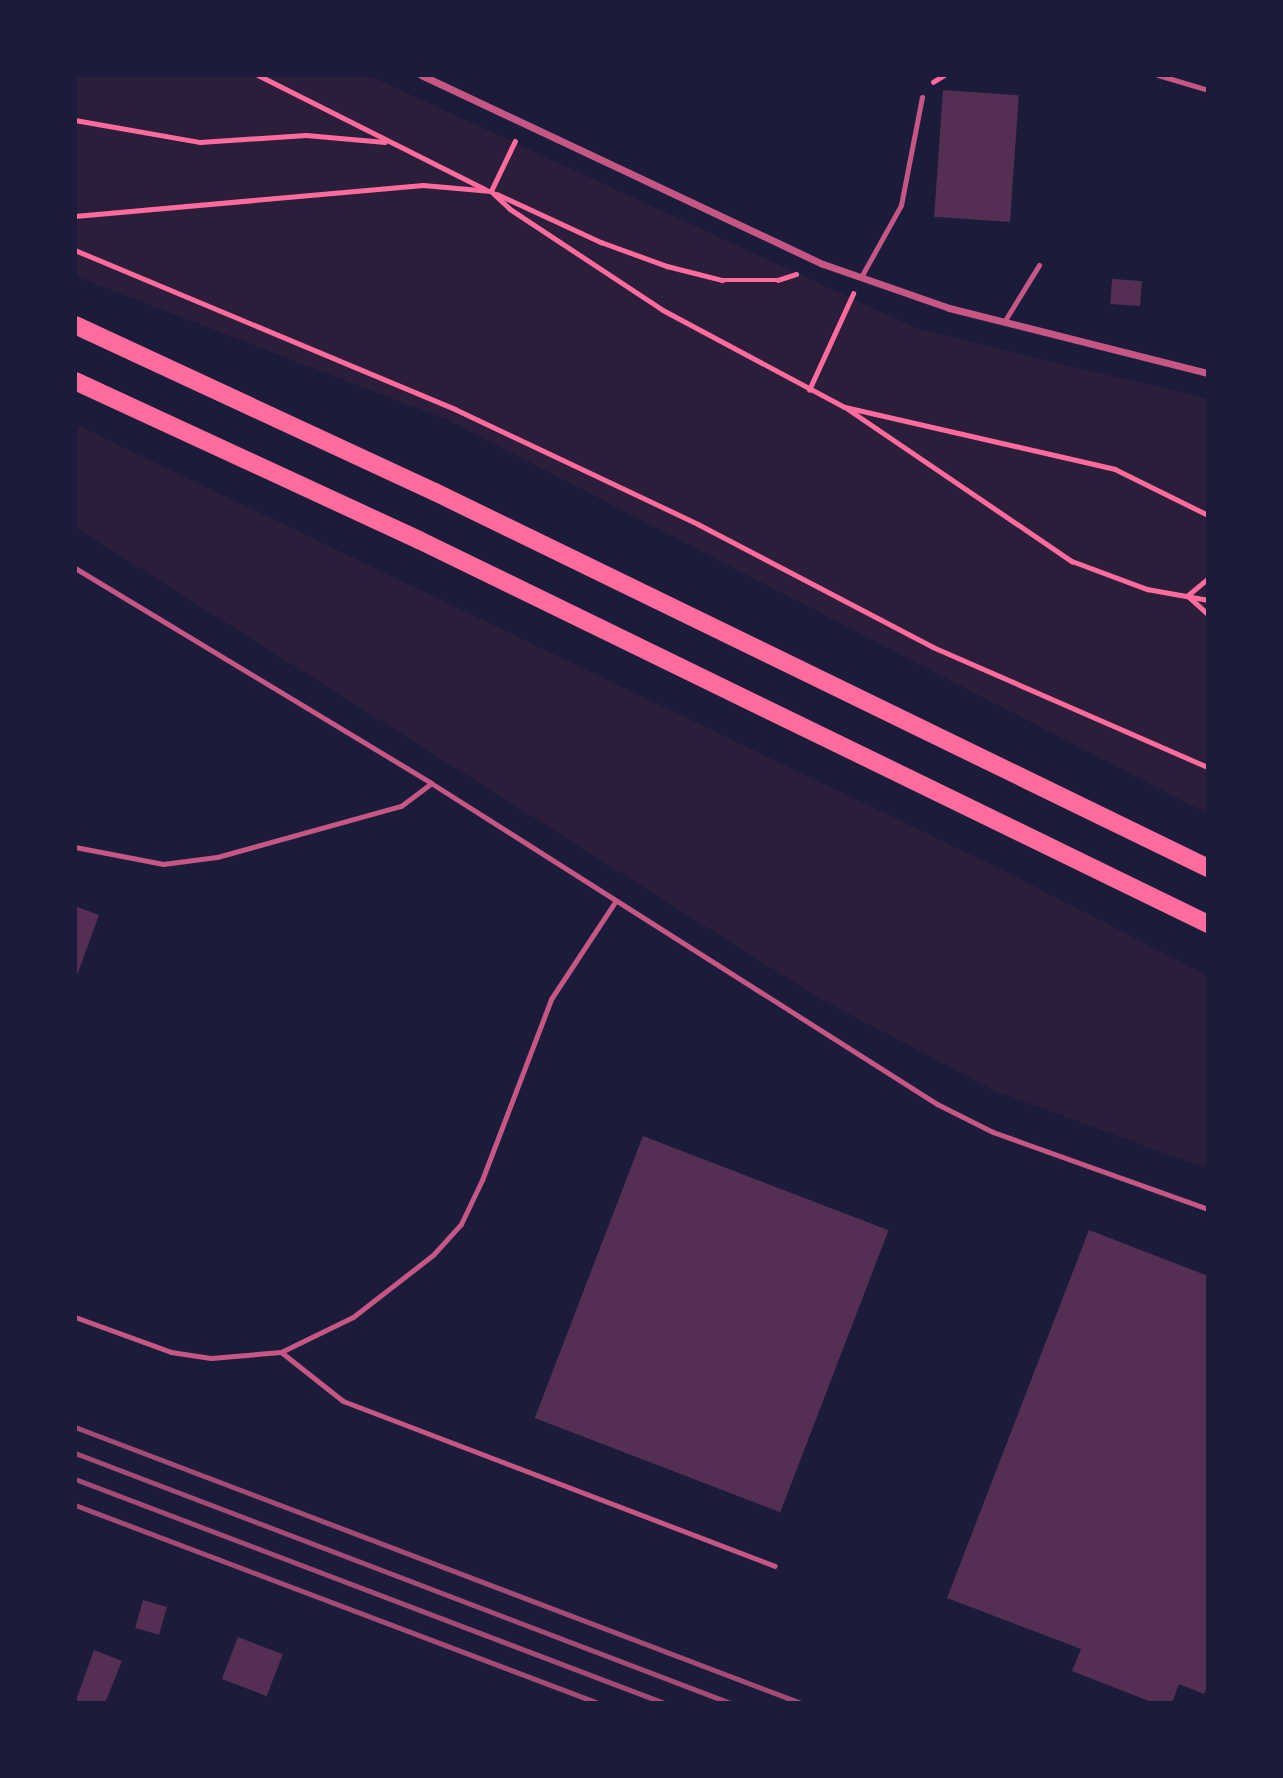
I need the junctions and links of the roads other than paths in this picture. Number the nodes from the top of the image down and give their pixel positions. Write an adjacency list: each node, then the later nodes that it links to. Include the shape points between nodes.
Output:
1 (421, 75): 6 (street, via 823,264)
2 (1158, 75): 3 (lane)
3 (1208, 90)
4 (922, 97): 6 (lane, via 901,205)
5 (1039, 265): 7 (lane)
6 (861, 277): 7 (street)
7 (1004, 322): 9 (street)
8 (75, 325): 14 (main road, via 435,492)
9 (1208, 373)
10 (75, 381): 16 (main road, via 432,546)
11 (75, 568): 12 (lane)
12 (431, 783): 13 (lane, via 401,806 217,858 163,864); 15 (lane)
13 (75, 847)
14 (1208, 868)
15 (615, 902): 17 (lane, via 937,1104 993,1132); 19 (lane, via 551,999 461,1224 433,1255 353,1317)
16 (1208, 924)
17 (1208, 1209)
18 (75, 1317): 19 (lane, via 171,1352 211,1358)
19 (281, 1352): 20 (lane, via 343,1401)
20 (775, 1566)

